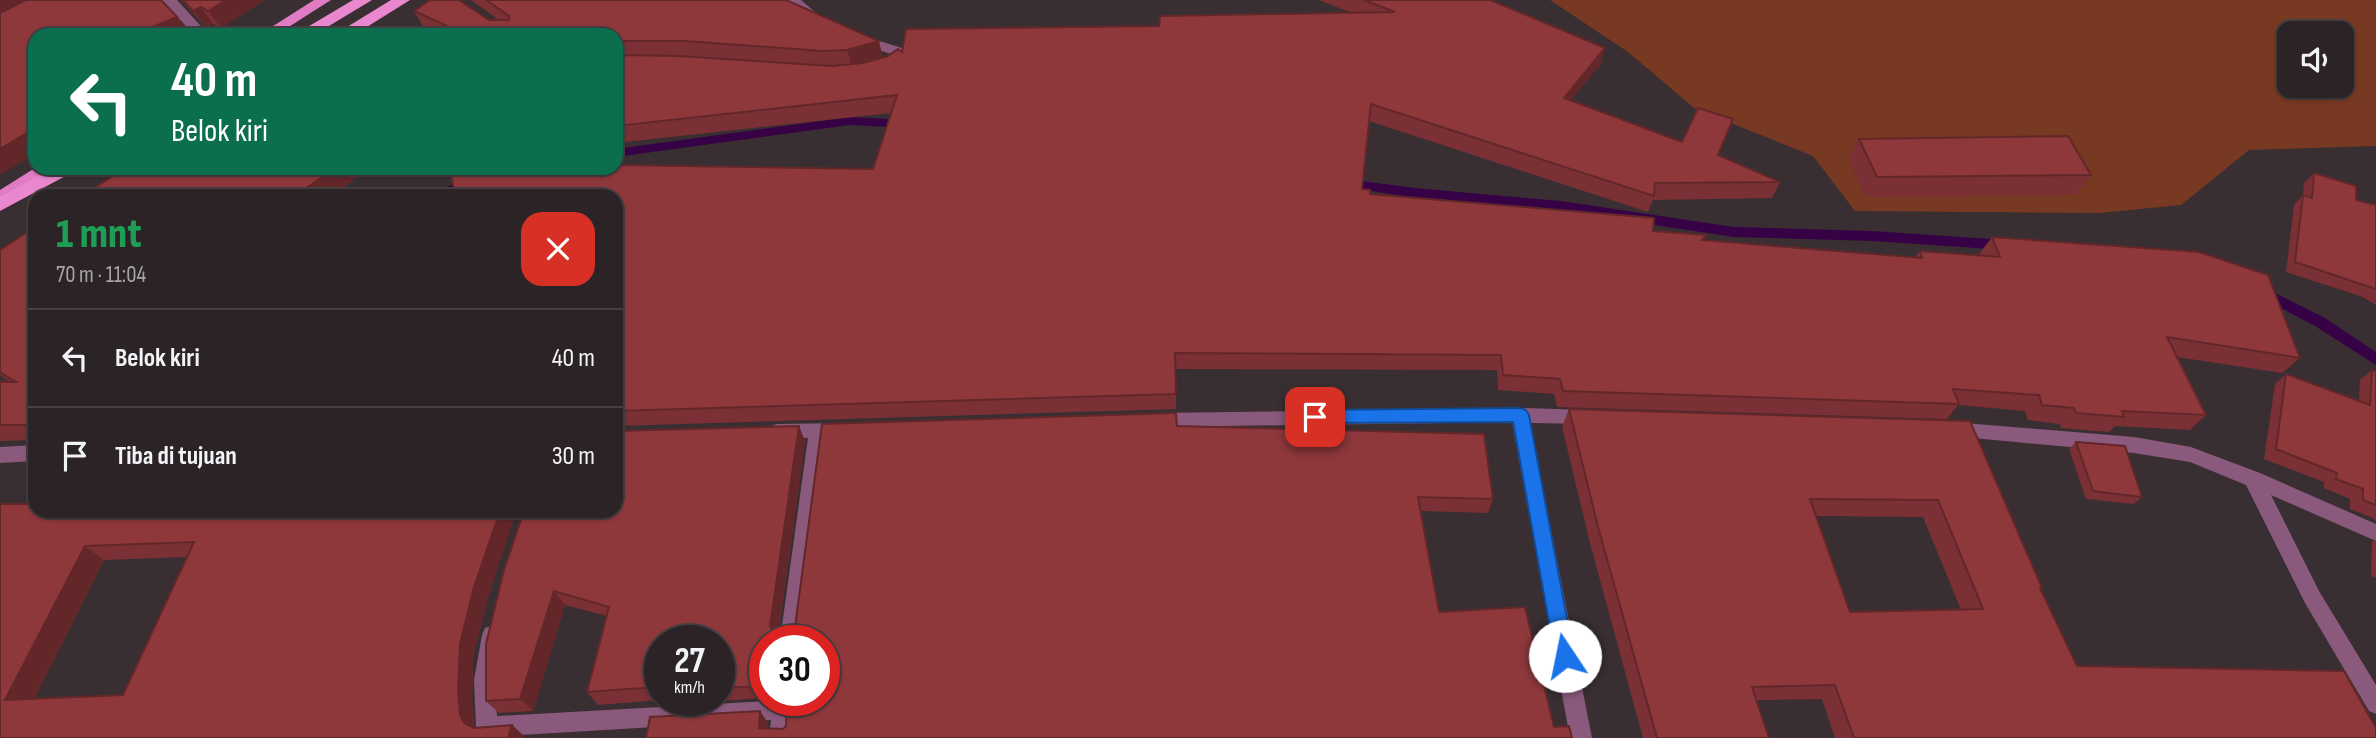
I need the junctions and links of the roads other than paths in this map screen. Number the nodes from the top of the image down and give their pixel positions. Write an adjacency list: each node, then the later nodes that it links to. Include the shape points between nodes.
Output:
1 (169, 0): 7 (street)
2 (324, 0): 8 (main road)
3 (363, 0): 9 (highway)
4 (402, 0): 10 (highway)
5 (792, 0): 6 (street)
6 (827, 24)
7 (195, 28)
8 (278, 28)
9 (314, 28)
10 (354, 28)
11 (848, 34): 12 (street, via 901,55 891,67)
12 (878, 70)
13 (36, 175): 19 (main road)
14 (54, 175): 16 (highway)
15 (73, 175): 17 (highway)
16 (29, 189)
17 (48, 189)
18 (28, 190): 21 (highway)
19 (0, 198)
20 (28, 200): 22 (highway)
21 (0, 205)
22 (0, 217)
23 (1520, 415): 24 (street); 25 (street); 40 (street)
24 (1603, 418)
25 (1143, 420)
26 (858, 429): 28 (street)
27 (1933, 429): 32 (street, via 2134,445 2191,455)
28 (817, 430): 29 (street); 35 (street)
29 (762, 432)
30 (28, 453): 31 (street)
31 (0, 455)
32 (2253, 479): 33 (street); 36 (street, via 2312,597)
33 (2376, 533)
34 (496, 620): 37 (street, via 484,680 487,727)
35 (792, 625)
36 (2376, 704)
37 (749, 707)
38 (781, 716): 39 (street)
39 (780, 738)
40 (1581, 738)

